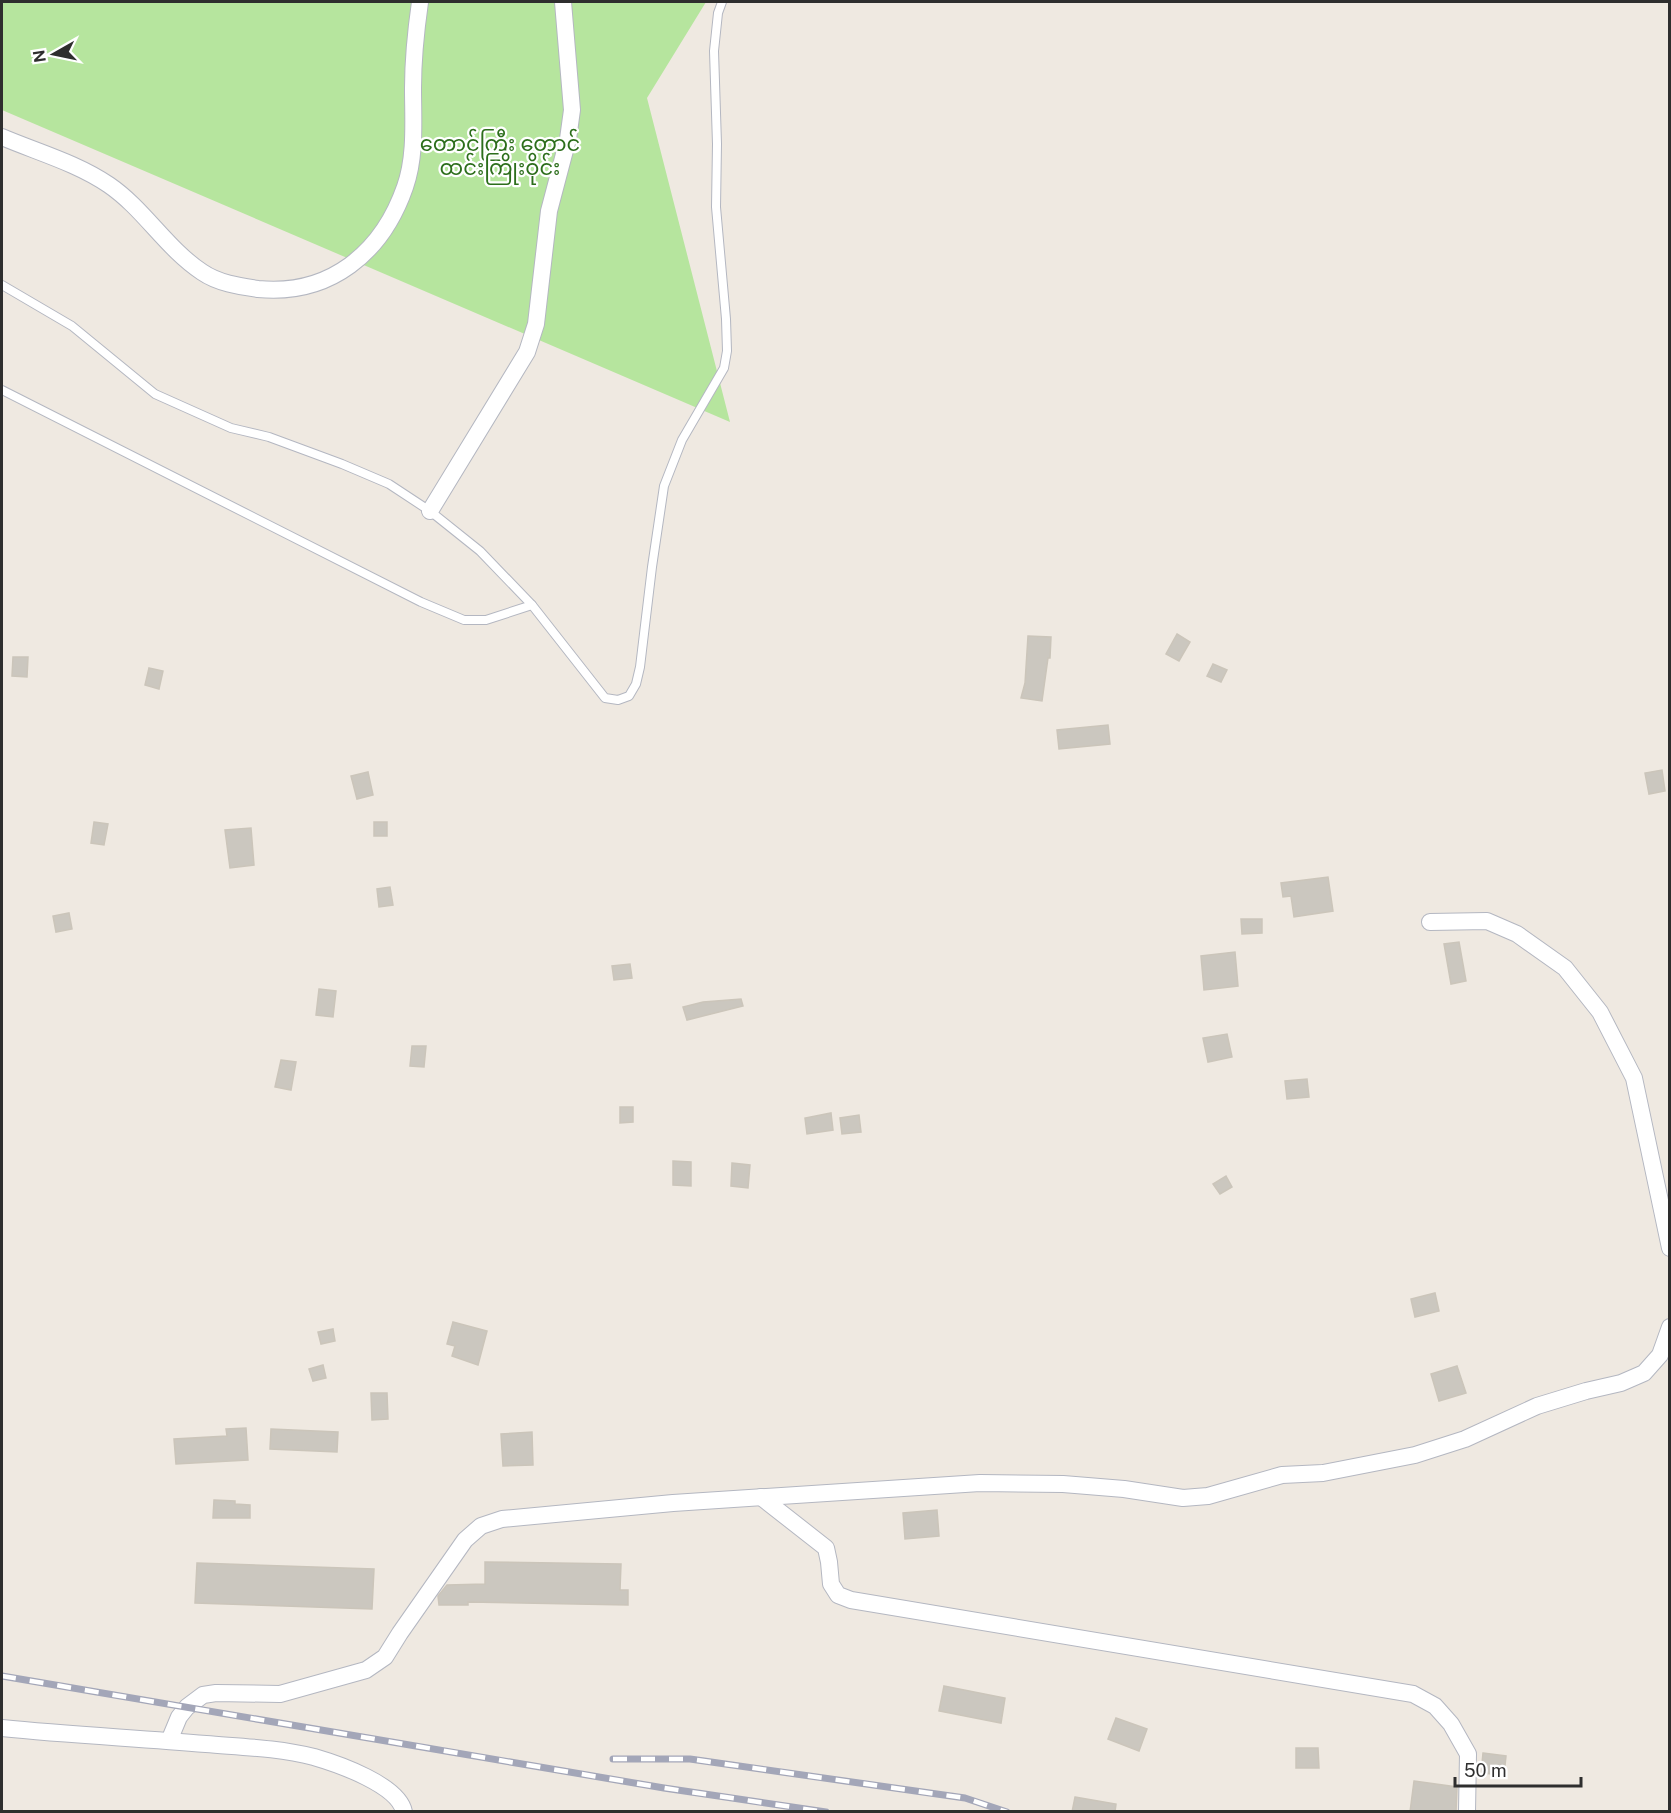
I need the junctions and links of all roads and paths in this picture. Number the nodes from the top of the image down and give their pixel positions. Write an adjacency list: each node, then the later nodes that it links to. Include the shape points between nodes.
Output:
1 (420, 2): 4 (street, via 406,185 393,216 373,246 339,273 310,286 275,290 235,286 203,273 175,251 111,186 82,168)
2 (563, 2): 7 (street, via 572,110 549,211 536,324 527,352)
3 (722, 2): 8 (lane, via 714,51 716,207 727,351 724,368 682,440 664,486 640,667 629,696 618,700 605,698)
4 (2, 136)
5 (2, 285): 7 (lane, via 72,326 155,394 231,428 269,437 342,464 389,484)
6 (2, 390): 8 (lane, via 421,602 464,620 486,620)
7 (430, 511): 8 (lane, via 480,551)
8 (532, 605)
9 (1430, 922): 10 (street, via 1487,921 1517,934 1564,968 1600,1012 1634,1078)
10 (1670, 1248)
11 (1670, 1327): 12 (street, via 1660,1355 1644,1373 1621,1383 1538,1406 1465,1439 1415,1455 1323,1473 1282,1475 1208,1496 1183,1498 1062,1484 980,1483)
12 (761, 1497): 14 (street, via 502,1519 481,1526 465,1540 386,1657 366,1670 280,1694 203,1695 179,1717); 16 (street, via 826,1548 831,1584 838,1595 851,1600 1413,1694 1435,1706 1468,1754)
13 (2, 1728): 14 (street)
14 (170, 1741): 15 (street, via 314,1757 382,1785 398,1798)
15 (404, 1812)
16 (1467, 1812)

